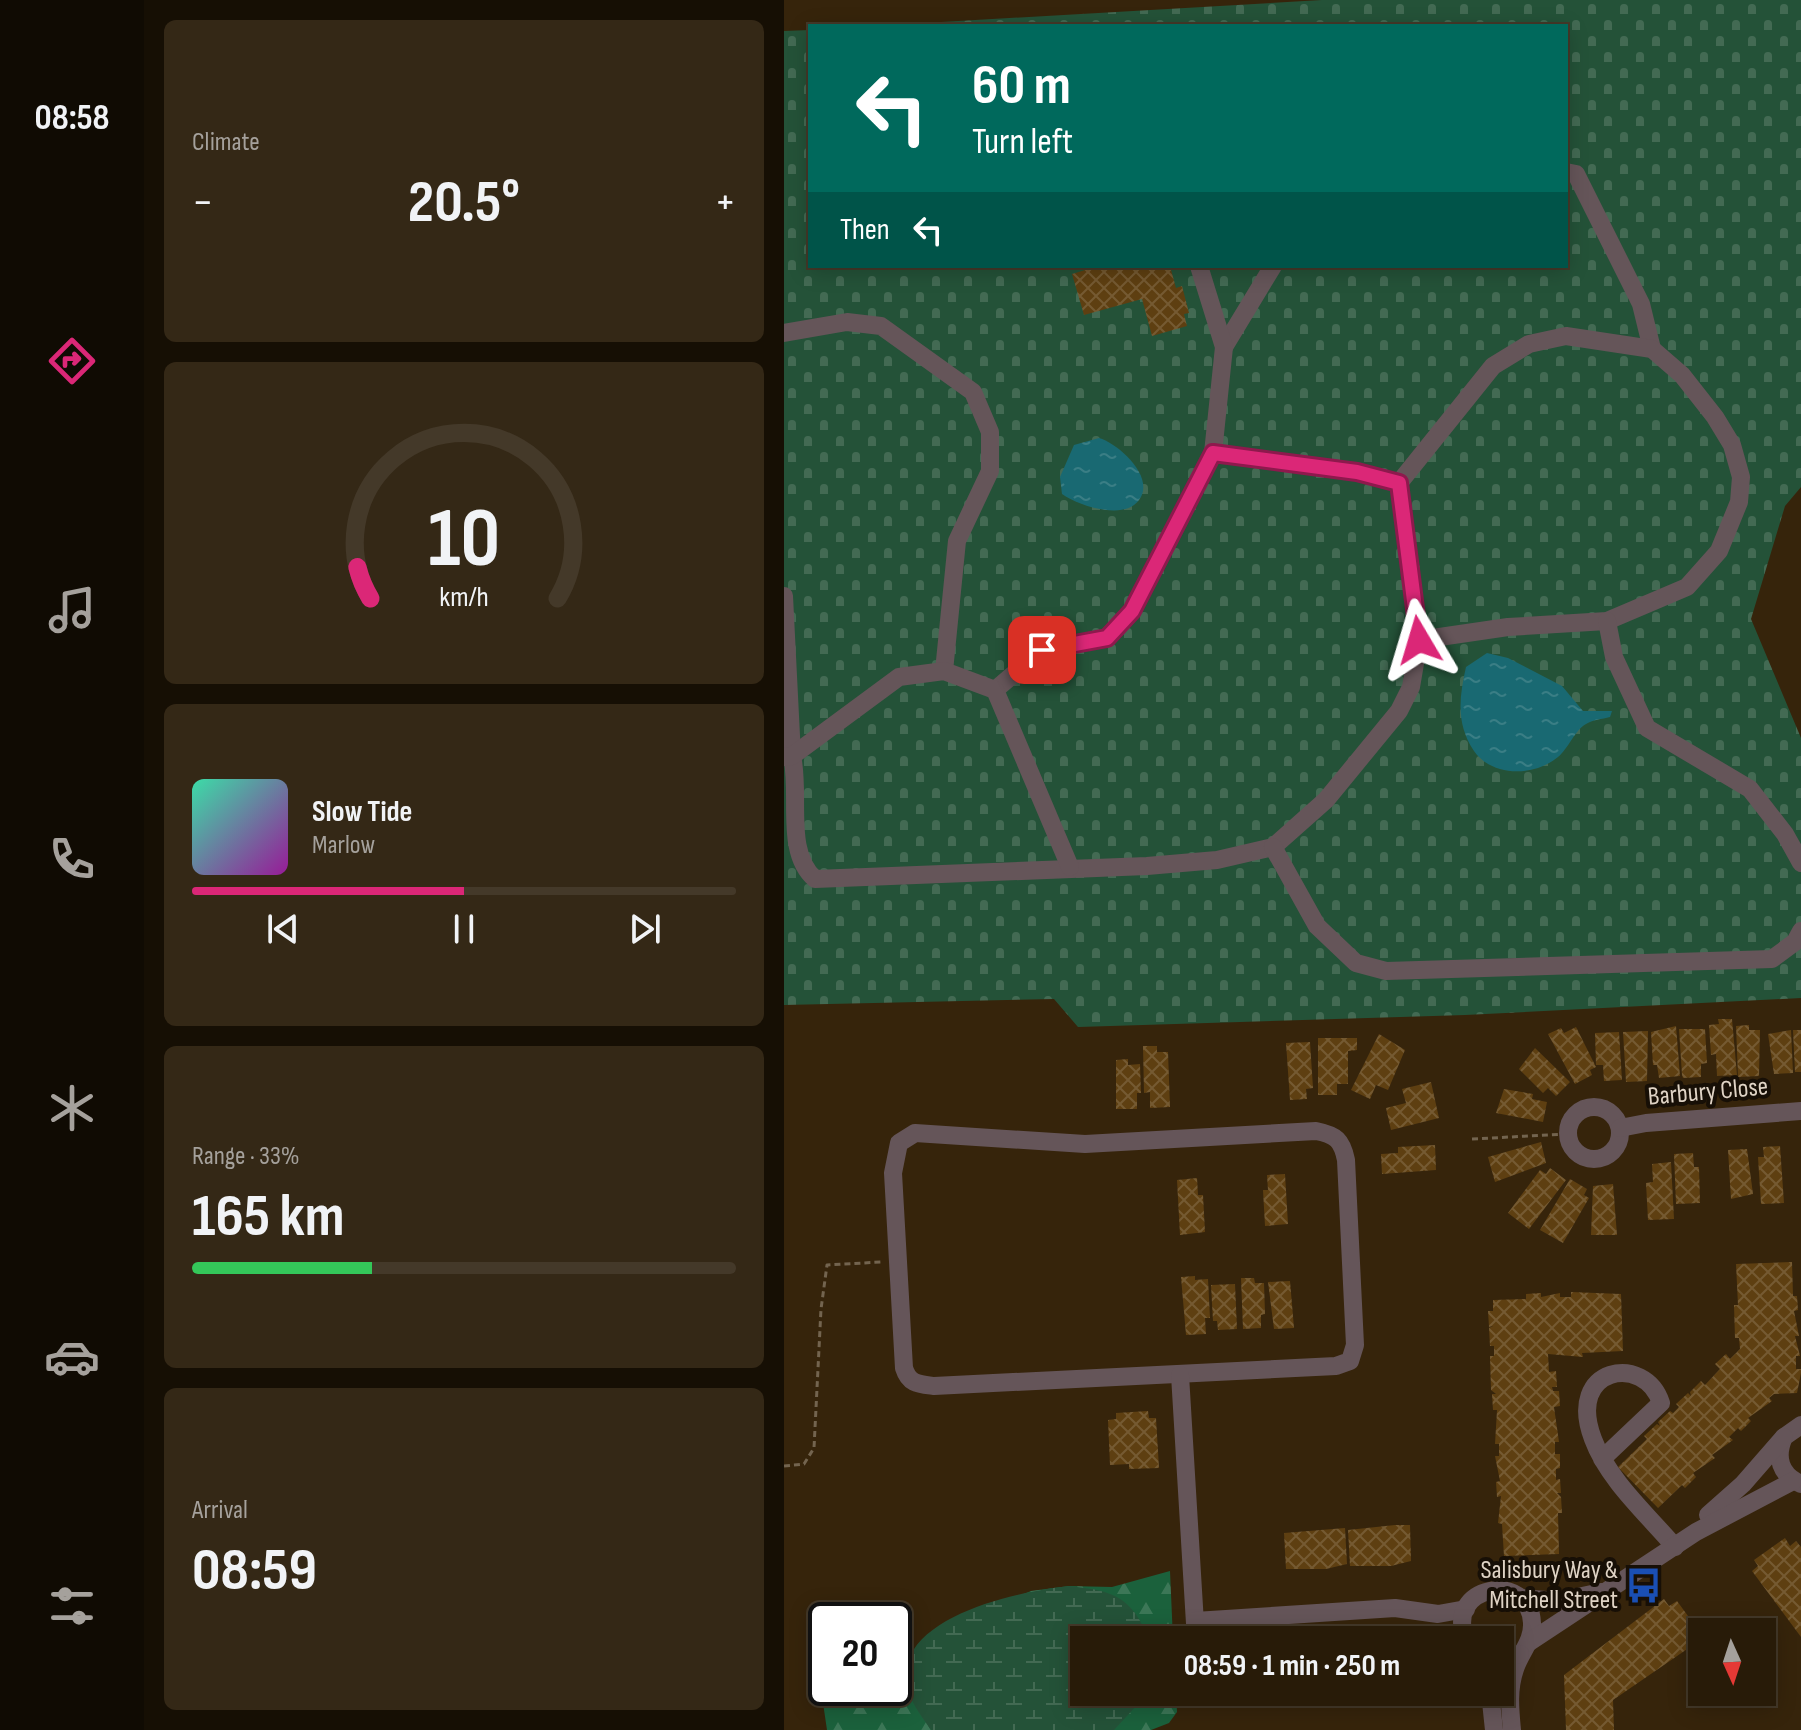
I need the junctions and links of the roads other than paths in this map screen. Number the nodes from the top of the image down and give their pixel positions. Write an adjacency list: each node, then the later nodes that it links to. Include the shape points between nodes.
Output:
1 (1568, 172): 6 (street, via 1576,174 1641,304)
2 (1200, 268): 5 (street)
3 (1272, 268): 5 (street)
4 (784, 333): 12 (street, via 847,322 881,326 973,392 990,432 990,471 957,541)
5 (1224, 347): 7 (street)
6 (1652, 349): 8 (street, via 1566,336 1529,344 1493,366); 10 (street, via 1682,375 1732,445 1741,477 1739,502 1719,551 1687,587)
7 (1213, 453): 8 (street, via 1357,472); 13 (street, via 1132,611 1107,638 1042,650)
8 (1399, 483): 11 (street)
9 (784, 596): 14 (street)
10 (1607, 621): 11 (street); 16 (street, via 1614,657 1647,728 1750,789)
11 (1419, 640): 15 (street, via 1417,665 1399,711 1326,800)
12 (944, 671): 13 (street); 14 (street, via 899,677)
13 (995, 690): 17 (street)
14 (788, 756): 17 (street, via 797,778 801,868 815,879)
15 (1273, 847): 17 (street, via 1203,861); 18 (street, via 1317,926 1356,963 1386,971 1772,959)
16 (1801, 863)
17 (1070, 867)
18 (1801, 931)
19 (1801, 1111): 20 (street, Barbury Close)
20 (1620, 1128): 20 (street, Barbury Close, via 1618,1145 1597,1160 1580,1156 1567,1134 1572,1118 1587,1108 1612,1113)
21 (1180, 1375): 21 (street, via 1350,1361 1355,1345 1346,1160 1334,1134 1070,1144 915,1133 899,1143 894,1161 907,1378 917,1384); 31 (street)
22 (1801, 1425): 23 (street)
23 (1784, 1437): 25 (street, via 1778,1456 1786,1474); 26 (street)
24 (1602, 1459): 24 (street, via 1592,1437 1587,1395 1599,1378 1644,1380 1656,1389 1661,1403); 27 (street)
25 (1797, 1482): 26 (street)
26 (1696, 1532): 27 (street)
27 (1675, 1547): 28 (street)
28 (1604, 1591): 29 (street, via 1559,1601); 34 (street)
29 (1519, 1598): 30 (street, via 1494,1589); 34 (street, via 1532,1622)
30 (1466, 1609): 31 (street, via 1438,1614 1395,1608); 33 (street)
31 (1195, 1621): 32 (street)
32 (1195, 1626)
33 (1463, 1626)
34 (1524, 1648): 35 (street); 38 (street, via 1509,1696)
35 (1514, 1653)
36 (1491, 1706): 37 (street)
37 (1494, 1730)
38 (1512, 1730)

